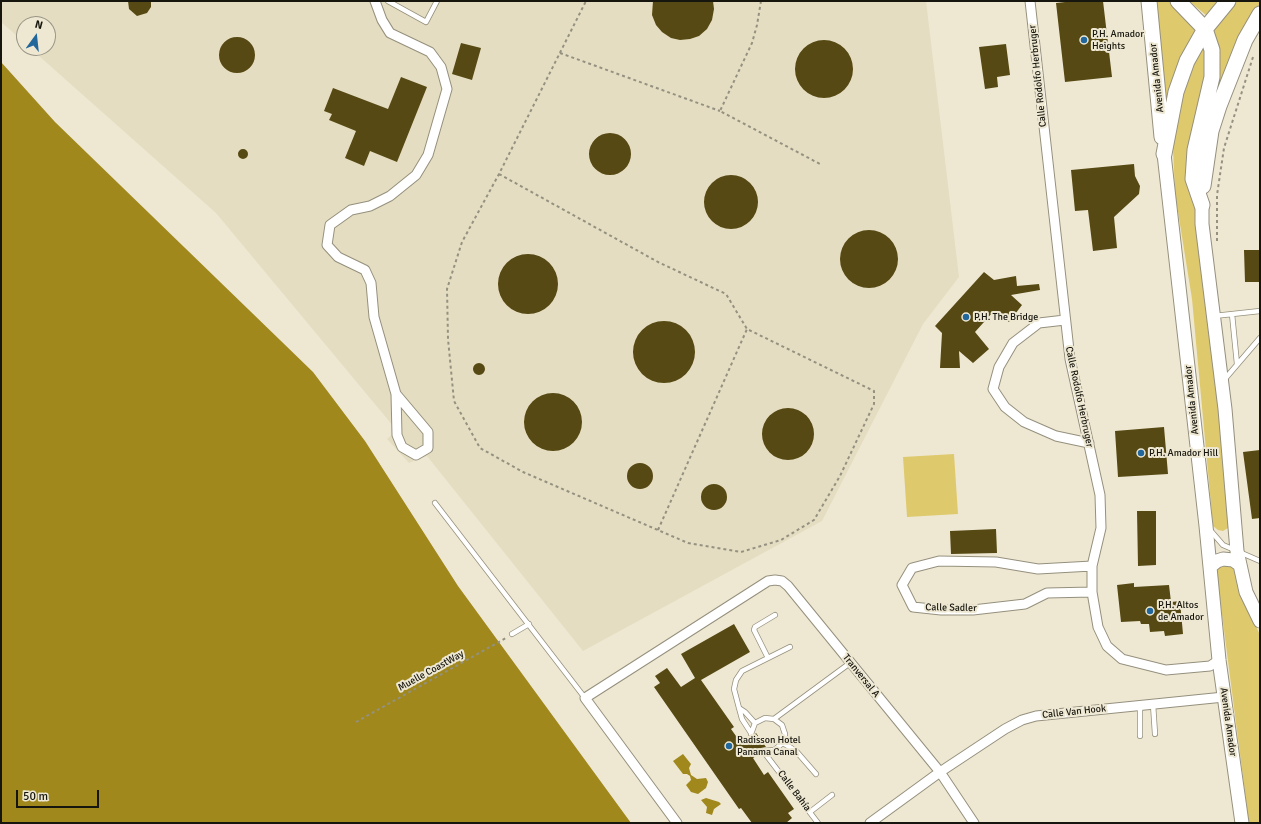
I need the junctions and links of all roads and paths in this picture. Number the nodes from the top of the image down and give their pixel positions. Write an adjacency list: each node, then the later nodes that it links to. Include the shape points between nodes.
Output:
1 (375, 1): 26 (street, via 390,34 430,52 441,67 447,89 428,155 416,175 390,196 370,206 351,210 330,225 327,245 338,257 365,270 371,283 374,318)
2 (388, 1): 3 (lane, via 426,22)
3 (437, 1)
4 (586, 1): 12 (path)
5 (761, 1): 13 (path, via 752,43)
6 (1030, 1): 21 (street, Calle Rodolfo Herbruger)
7 (1149, 1): 14 (main road, Avenida Amador)
8 (1178, 1): 11 (main road)
9 (1228, 1): 11 (main road)
10 (1260, 14): 17 (main road, via 1245,40 1211,131)
11 (1205, 29): 14 (main road, via 1187,61 1176,92); 17 (main road, via 1212,50 1212,77 1196,150 1193,179)
12 (560, 53): 13 (path); 16 (path)
13 (720, 112): 15 (path)
14 (1164, 154): 29 (main road, Avenida Amador)
15 (820, 164)
16 (499, 174): 22 (path, via 658,262 726,294); 30 (path, via 462,242 447,289 448,339 454,401 480,448 523,472)
17 (1202, 205): 20 (main road, via 1202,224)
18 (1260, 311): 19 (lane)
19 (1232, 314): 20 (lane); 24 (lane)
20 (1214, 316): 25 (main road)
21 (1065, 320): 27 (street, Calle Rodolfo Herbruger, via 1070,359); 27 (street, via 1039,323 1013,343 999,367 993,389 1005,407 1024,422 1056,436)
22 (746, 329): 30 (path); 30 (path, via 874,390 874,404 840,476 814,520 781,540 741,552 688,543)
23 (1260, 338): 24 (lane)
24 (1237, 364): 25 (lane)
25 (1222, 383): 31 (main road)
26 (396, 394): 26 (street, via 398,435 402,447 416,455 428,448 428,432)
27 (1089, 444): 33 (street, Calle Rodolfo Herbruger, via 1100,495 1101,528)
28 (435, 503): 38 (lane)
29 (1206, 526): 31 (lane, via 1217,540); 34 (main road, Avenida Amador)
30 (658, 530)
31 (1238, 558): 32 (lane); 34 (main road, via 1223,559); 37 (main road, via 1246,592)
32 (1260, 561)
33 (1092, 566): 35 (street, Calle Rodolfo Herbruger); 35 (street, Calle Sadler, via 1038,569 996,562 939,561 912,568 902,585 913,607 941,610 973,610 1024,604 1047,594)
34 (1211, 566): 42 (main road, Avenida Amador)
35 (1092, 592): 42 (street, Calle Rodolfo Herbruger, via 1098,627 1106,646 1122,659 1166,670 1210,666)
36 (774, 615): 41 (lane, via 754,630)
37 (1260, 621)
38 (529, 624): 39 (lane); 45 (lane)
39 (512, 634): 50 (path, Muelle CoastWay)
40 (790, 647): 41 (lane)
41 (768, 658): 48 (lane, via 738,675 734,689)
42 (1219, 660): 44 (main road, Avenida Amador)
43 (850, 663): 45 (street, Tranversal A, via 782,581 775,580 768,581); 49 (lane); 55 (street, Tranversal A)
44 (1224, 697): 46 (street, Calle Van Hook); 63 (main road, Avenida Amador)
45 (586, 698): 59 (street)
46 (1153, 704): 47 (street, Calle Van Hook); 52 (lane)
47 (1140, 706): 53 (lane); 55 (street, Calle Van Hook, via 1036,716 1022,720 1004,729)
48 (739, 708): 51 (lane); 51 (lane, via 751,734)
49 (774, 718): 51 (lane, via 765,718); 54 (lane, via 784,729)
50 (356, 722)
51 (755, 723)
52 (1155, 734)
53 (1140, 736)
54 (783, 744): 56 (lane, via 796,751); 58 (lane, Calle Bahía, via 774,750 763,751)
55 (940, 772): 61 (street, Calle Van Hook); 62 (street, Tranversal A)
56 (816, 774)
57 (832, 795): 58 (lane)
58 (810, 812): 60 (lane, Calle Bahía)
59 (677, 823)
60 (818, 823)
61 (870, 823)
62 (974, 823)
63 (1242, 823)

